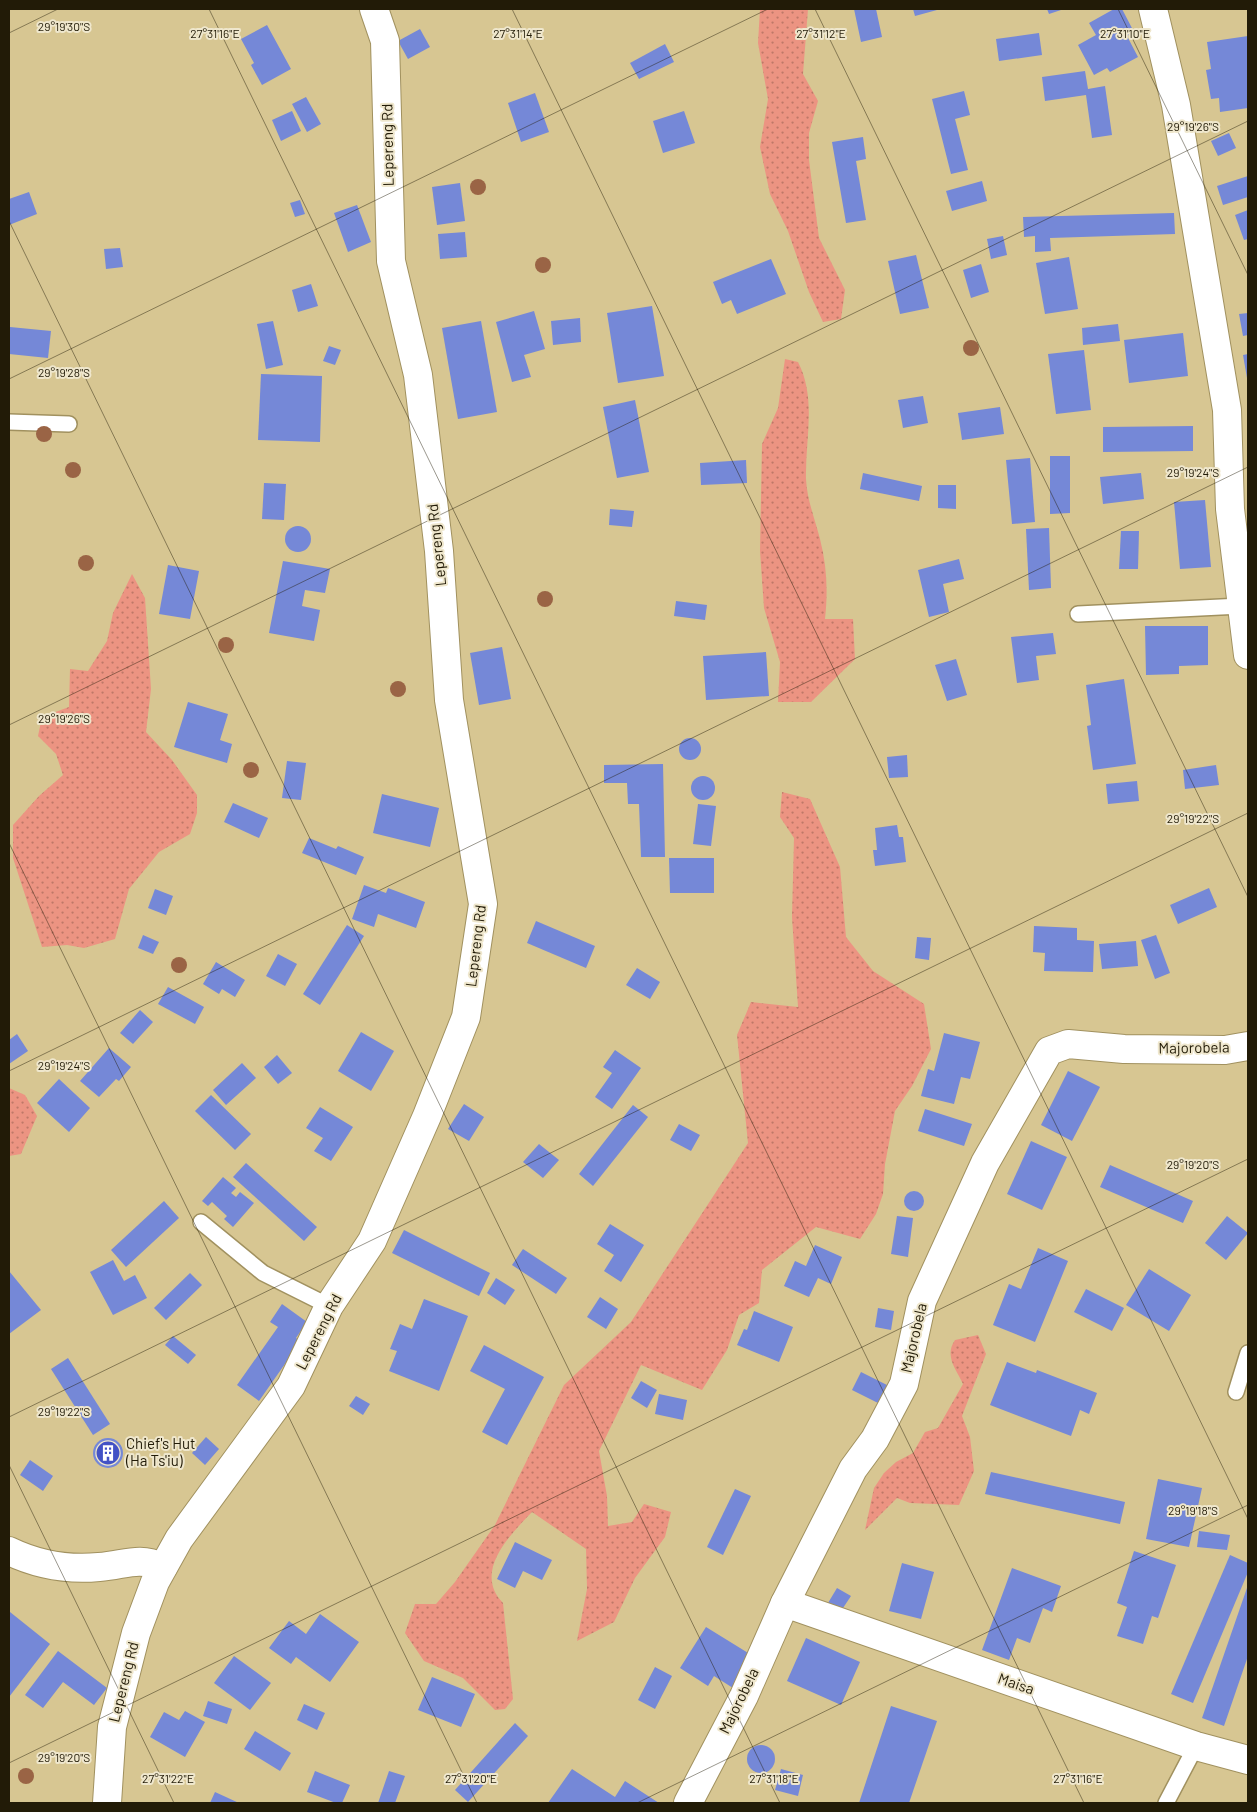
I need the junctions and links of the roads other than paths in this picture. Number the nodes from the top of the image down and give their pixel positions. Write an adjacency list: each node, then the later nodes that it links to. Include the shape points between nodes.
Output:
1 (374, 9): 10 (street, Lepereng Rd, via 385,41 390,261 418,375 439,551 449,700 483,904 466,1017 428,1116 372,1241)
2 (1153, 9): 5 (street, via 1176,104 1227,410 1230,509)
3 (9, 422): 4 (lane)
4 (69, 424)
5 (1241, 606): 6 (lane); 7 (street)
6 (1078, 614)
7 (1248, 655)
8 (1248, 1046): 15 (street, Majorobela, via 1225,1050 1068,1044 1049,1051 985,1163 922,1301 904,1384 875,1439 853,1469)
9 (201, 1222): 10 (lane, via 263,1273)
10 (329, 1306): 14 (street, Lepereng Rd, via 292,1386 179,1539)
11 (1248, 1353): 12 (lane)
12 (1236, 1392)
13 (9, 1551): 14 (street, via 54,1567 100,1567 148,1561)
14 (163, 1567): 18 (street, Lepereng Rd, via 136,1633 112,1728)
15 (785, 1603): 16 (street, Maisa); 19 (street, Majorobela, via 744,1696)
16 (1196, 1746): 17 (street, Maisa); 20 (lane)
17 (1248, 1760)
18 (107, 1803)
19 (688, 1803)
20 (1166, 1803)

